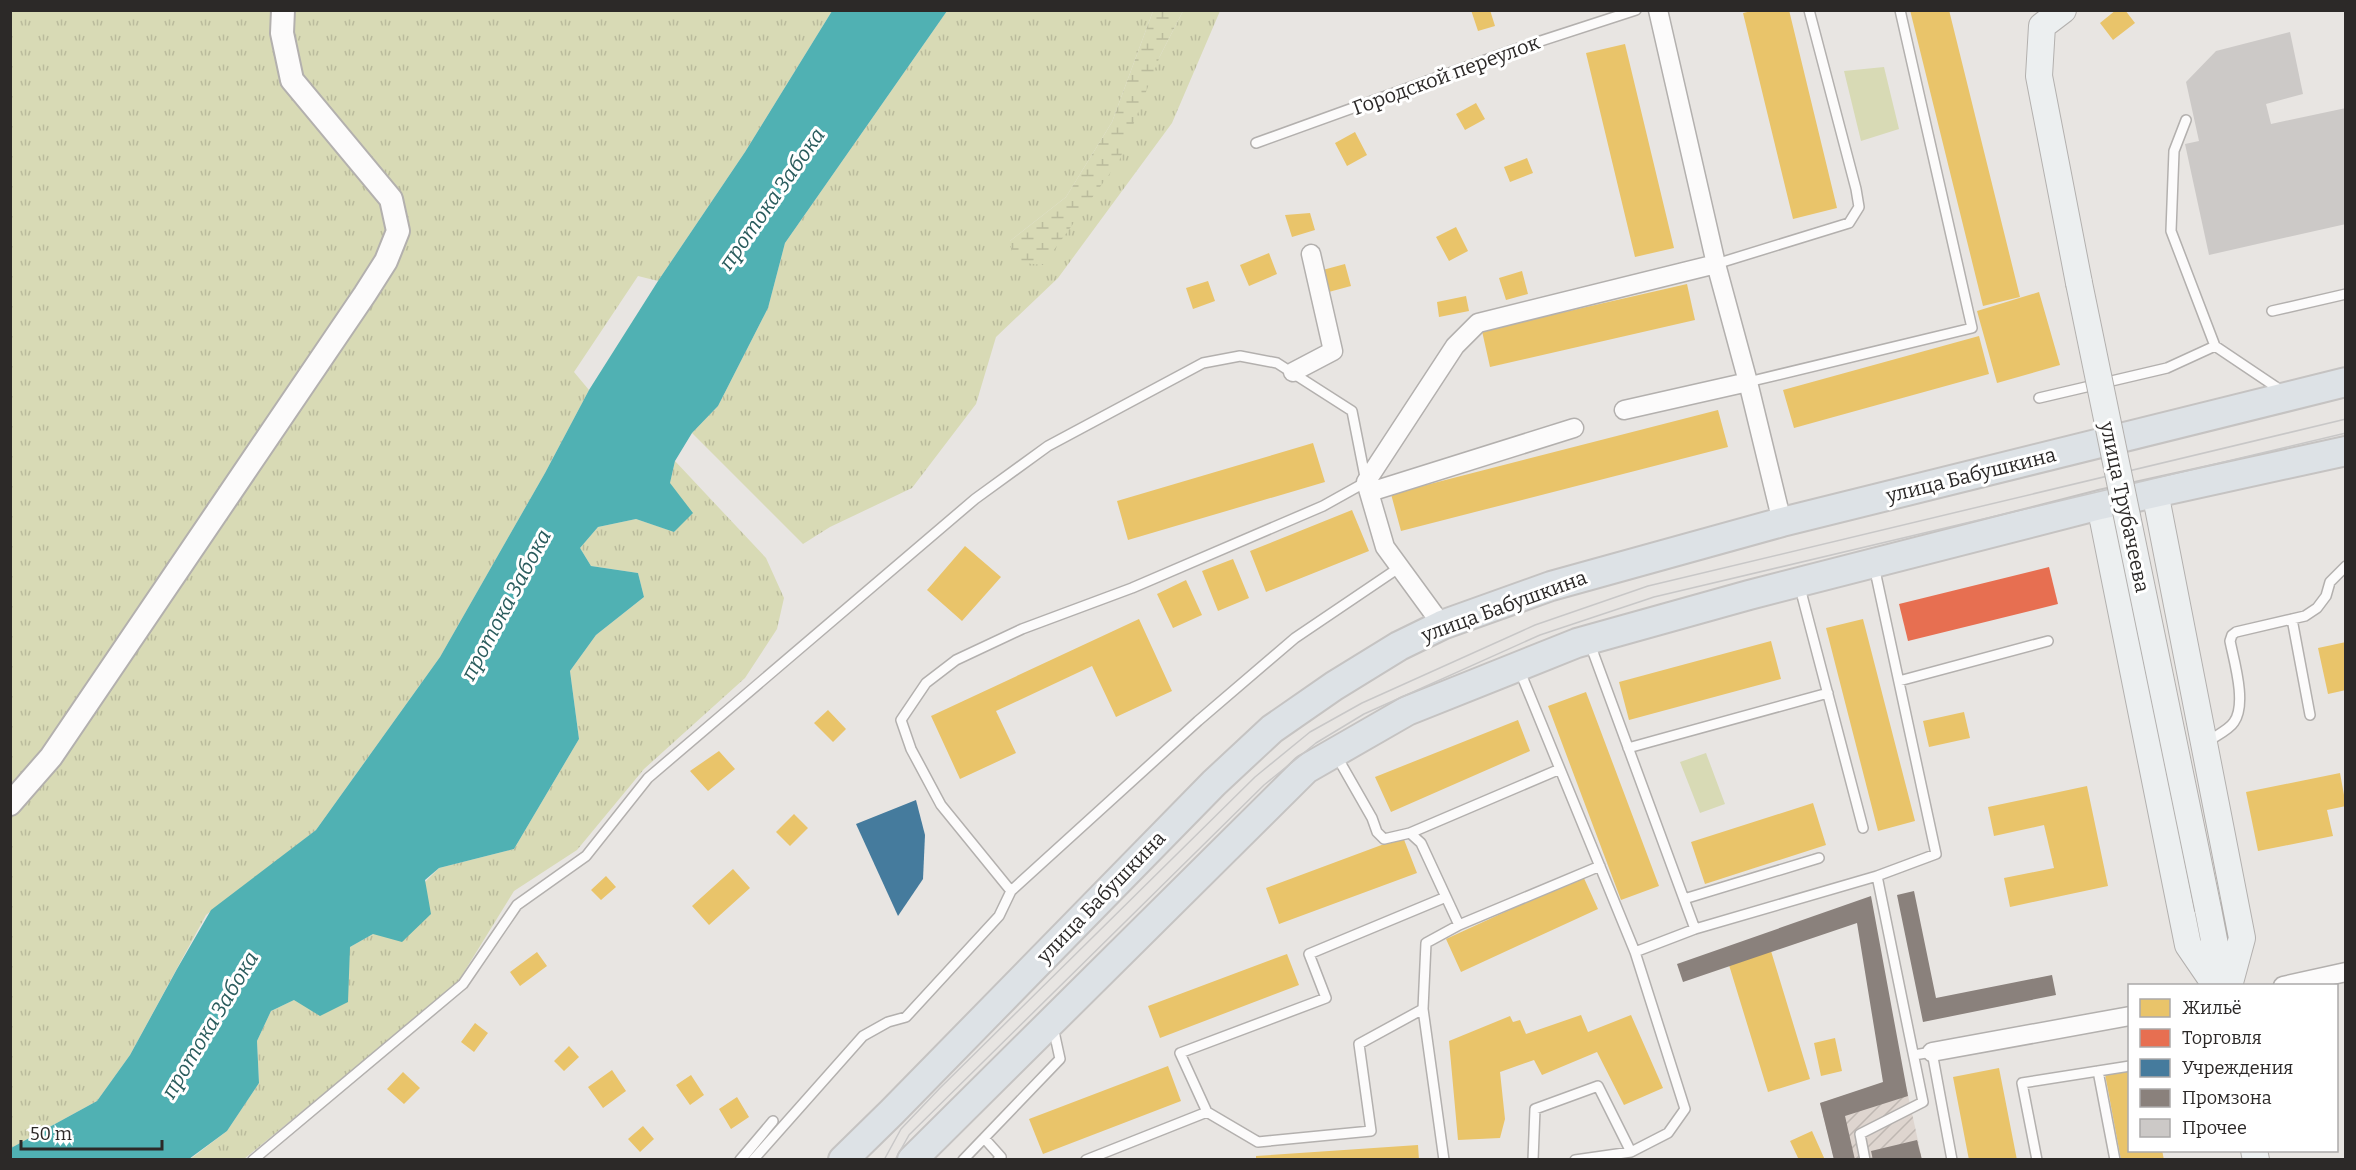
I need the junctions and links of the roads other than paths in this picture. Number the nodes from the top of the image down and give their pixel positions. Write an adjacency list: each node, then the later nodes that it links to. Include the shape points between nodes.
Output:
1 (283, 10): 44 (street, via 282,33 292,80 391,199 398,231 386,261 365,294 51,757)
2 (1636, 10): 8 (lane, Городской переулок)
3 (1658, 10): 10 (street)
4 (1809, 10): 10 (lane, via 1859,207 1849,223)
5 (1900, 10): 15 (lane, via 1972,328)
6 (2063, 10): 58 (main road, улица Трубачеева, bridge, via 2042,26 2039,76)
7 (2186, 120): 13 (lane, via 2174,151 2171,231)
8 (1256, 143)
9 (1311, 254): 14 (street, via 1333,351)
10 (1716, 264): 15 (street); 22 (street, via 1478,323 1455,346)
11 (2346, 294): 12 (lane)
12 (2272, 311)
13 (2215, 346): 17 (lane); 18 (lane, via 2167,368)
14 (1293, 372): 22 (lane, via 1352,411); 72 (lane, via 1277,363 1240,356 1203,363 1048,446 975,499 648,778 586,856 517,905 463,984)
15 (1748, 382): 19 (street); 25 (street)
16 (2346, 382): 17 (main road, улица Бабушкина)
17 (2289, 396): 25 (main road, улица Бабушкина)
18 (2039, 398)
19 (1624, 410)
20 (1574, 428): 22 (street)
21 (2346, 451): 23 (main road)
22 (1368, 487): 30 (street, via 1385,548); 50 (lane, via 1132,588 1022,629 956,660 926,683 901,720 911,749 941,805)
23 (2155, 492): 24 (main road); 26 (main road, улица Трубачеева)
24 (2100, 505): 27 (main road, улица Трубачеева); 28 (main road)
25 (1782, 522): 33 (main road, улица Бабушкина, via 1551,586)
26 (2151, 531): 27 (lane); 40 (main road, улица Трубачеева)
27 (2107, 541): 57 (main road, улица Трубачеева, via 2188,945)
28 (1873, 563): 31 (main road); 37 (lane)
29 (2346, 566): 32 (lane, via 2330,582 2317,608)
30 (1400, 567): 33 (street); 50 (lane, via 1295,638)
31 (1798, 582): 34 (main road); 38 (lane)
32 (2292, 619): 39 (lane); 40 (lane, via 2232,635 2239,703 2235,722)
33 (1442, 625): 67 (main road, улица Бабушкина, via 1389,652 1272,729 1206,791)
34 (1588, 640): 36 (main road); 41 (lane)
35 (2048, 641): 37 (lane)
36 (1518, 667): 42 (main road, via 1407,711); 43 (lane)
37 (1899, 681): 49 (lane, via 1936,854)
38 (1828, 693): 41 (lane); 45 (lane)
39 (2310, 715)
40 (2204, 744): 59 (main road, улица Трубачеева, via 2242,938)
41 (1628, 748): 52 (lane)
42 (1335, 753): 46 (lane, via 1377,832 1384,839); 63 (main road, via 1306,769)
43 (1560, 769): 46 (lane); 48 (lane)
44 (10, 804)
45 (1863, 828)
46 (1410, 833): 51 (lane, via 1421,843)
47 (1819, 858): 52 (lane)
48 (1600, 867): 53 (lane); 55 (lane)
49 (1877, 876): 54 (lane); 64 (lane)
50 (1011, 891): 73 (lane, via 999,916 906,1017 863,1036)
51 (1446, 897): 53 (lane); 68 (lane, via 1309,954 1326,998 1180,1053)
52 (1684, 899): 54 (lane)
53 (1459, 925): 61 (lane, via 1426,943)
54 (1695, 929): 55 (lane)
55 (1635, 952): 70 (lane, via 1685,1109 1668,1133)
56 (2346, 972): 60 (street)
57 (2215, 984)
58 (2223, 984)
59 (2230, 984)
60 (2292, 984)
61 (1423, 1010): 68 (lane, via 1359,1044 1371,1131 1258,1142); 79 (lane)
62 (2128, 1016): 64 (street)
63 (1052, 1022): 69 (lane, via 1060,1059); 71 (main road)
64 (1923, 1054): 82 (lane, via 1923,1102 1860,1134); 83 (lane)
65 (2128, 1066): 66 (lane)
66 (2098, 1071): 84 (lane, via 2022,1083); 85 (lane)
67 (892, 1112): 74 (main road, улица Бабушкина); 75 (main road)
68 (1207, 1112): 78 (lane)
69 (984, 1138): 76 (lane); 77 (lane, via 1001,1157)
70 (1630, 1152): 80 (lane, via 1598,1086 1535,1109); 81 (lane)
71 (918, 1155)
72 (253, 1160)
73 (753, 1160)
74 (843, 1160)
75 (868, 1160)
76 (963, 1160)
77 (998, 1160)
78 (1086, 1160)
79 (1444, 1160)
80 (1533, 1160)
81 (1575, 1160)
82 (1865, 1160)
83 (1952, 1160)
84 (2037, 1160)
85 (2115, 1160)

